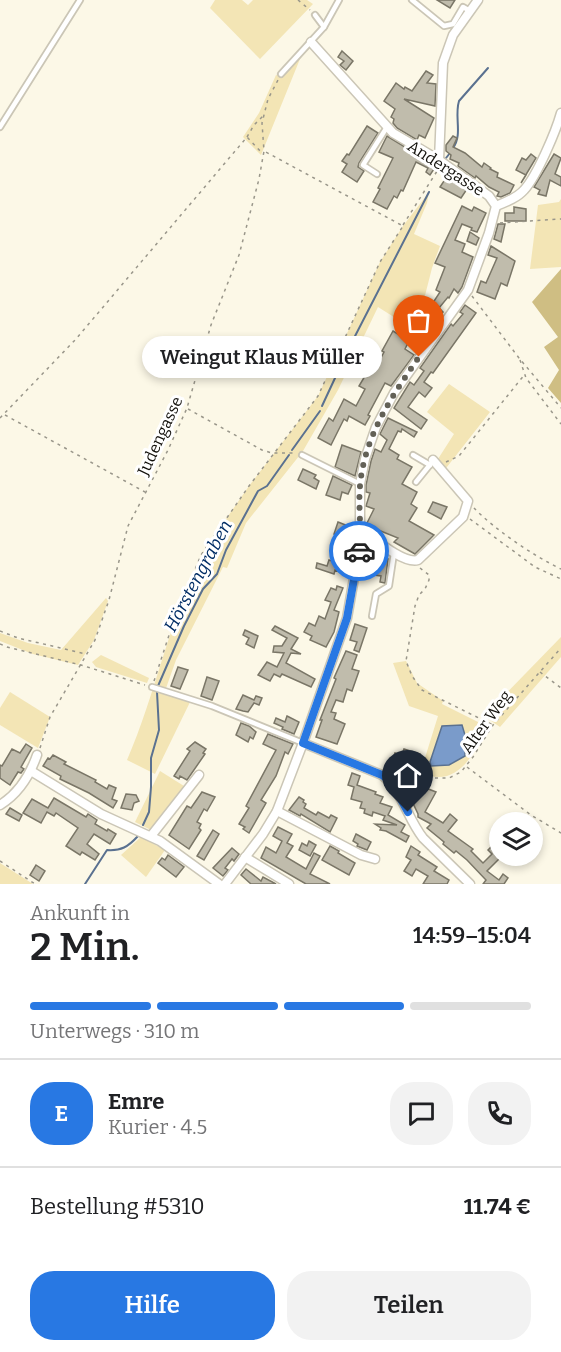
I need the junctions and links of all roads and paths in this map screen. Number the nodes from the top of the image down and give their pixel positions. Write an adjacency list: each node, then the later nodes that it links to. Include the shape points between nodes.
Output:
1 (80, 0): 14 (lane)
2 (298, 0): 6 (path)
3 (339, 0): 9 (lane)
4 (412, 0): 7 (lane, via 444,26 453,24 463,8)
5 (478, 0): 7 (street)
6 (309, 9): 8 (path); 8 (path)
7 (470, 11): 18 (street, via 453,35 443,63)
8 (316, 12): 9 (lane)
9 (324, 27): 10 (lane)
10 (311, 42): 11 (lane); 15 (street, Andergasse)
11 (281, 74): 13 (path, Judengasse)
12 (561, 113): 20 (street, via 525,189)
13 (264, 114): 16 (path); 17 (path, Judengasse)
14 (0, 126)
15 (387, 127): 18 (street, Andergasse); 19 (lane, via 363,165)
16 (247, 137): 17 (path); 29 (path, via 76,339)
17 (263, 153): 23 (path); 27 (path, Judengasse, via 239,255 211,325)
18 (441, 161): 20 (street, Andergasse, via 489,196); 23 (path)
19 (377, 174)
20 (496, 206): 24 (street, Andergasse)
21 (561, 219): 22 (path)
22 (495, 223)
23 (403, 226): 32 (path, via 380,262 318,396)
24 (468, 290): 25 (path); 37 (street, Andergasse, via 387,405 370,444)
25 (519, 358): 26 (path); 28 (path)
26 (525, 374): 31 (path); 35 (path, via 459,456)
27 (187, 408): 32 (path, via 262,450); 38 (path, Judengasse)
28 (561, 408)
29 (3, 414): 30 (path); 38 (path)
30 (0, 418)
31 (561, 424)
32 (275, 452): 33 (path); 53 (path, via 201,555)
33 (302, 455): 37 (lane)
34 (413, 455): 35 (lane)
35 (433, 463): 36 (lane); 39 (street)
36 (416, 482)
37 (360, 484): 41 (street, Andergasse)
38 (145, 493): 50 (path, Judengasse, via 128,526 109,600)
39 (468, 501): 43 (street, via 463,517); 44 (path, via 485,520)
40 (477, 523): 45 (path, via 535,567)
41 (360, 528): 42 (street); 56 (street, Andergasse, via 347,618)
42 (394, 553): 43 (street); 46 (lane, via 389,586 376,594)
43 (414, 561): 55 (path, via 429,575 429,580 415,606 406,661 412,676 422,690)
44 (561, 569)
45 (561, 579)
46 (372, 616)
47 (0, 631): 50 (path)
48 (0, 644): 51 (path)
49 (561, 648): 52 (path, Alter Weg)
50 (87, 654): 51 (path, Judengasse)
51 (81, 665): 53 (path); 57 (path, Judengasse, via 51,717)
52 (539, 671): 54 (path); 55 (path, Alter Weg)
53 (152, 687): 56 (lane, via 212,706)
54 (561, 688)
55 (493, 725): 58 (path, Alter Weg)
56 (303, 743): 62 (street, via 372,769); 64 (street, Andergasse)
57 (37, 755): 59 (street)
58 (466, 766): 61 (path, Alter Weg, via 449,778); 65 (path)
59 (31, 771): 63 (street, via 14,795); 66 (street, via 101,814)
60 (199, 775): 66 (street)
61 (413, 778): 62 (lane)
62 (392, 783): 74 (street, via 417,831)
63 (0, 805)
64 (277, 811): 67 (street, Andergasse); 68 (street)
65 (561, 833)
66 (151, 836): 71 (street)
67 (245, 857): 72 (street, Andergasse); 73 (street)
68 (375, 859)
69 (0, 861): 70 (path)
70 (35, 884)
71 (219, 884)
72 (225, 884)
73 (290, 884)
74 (470, 884)

